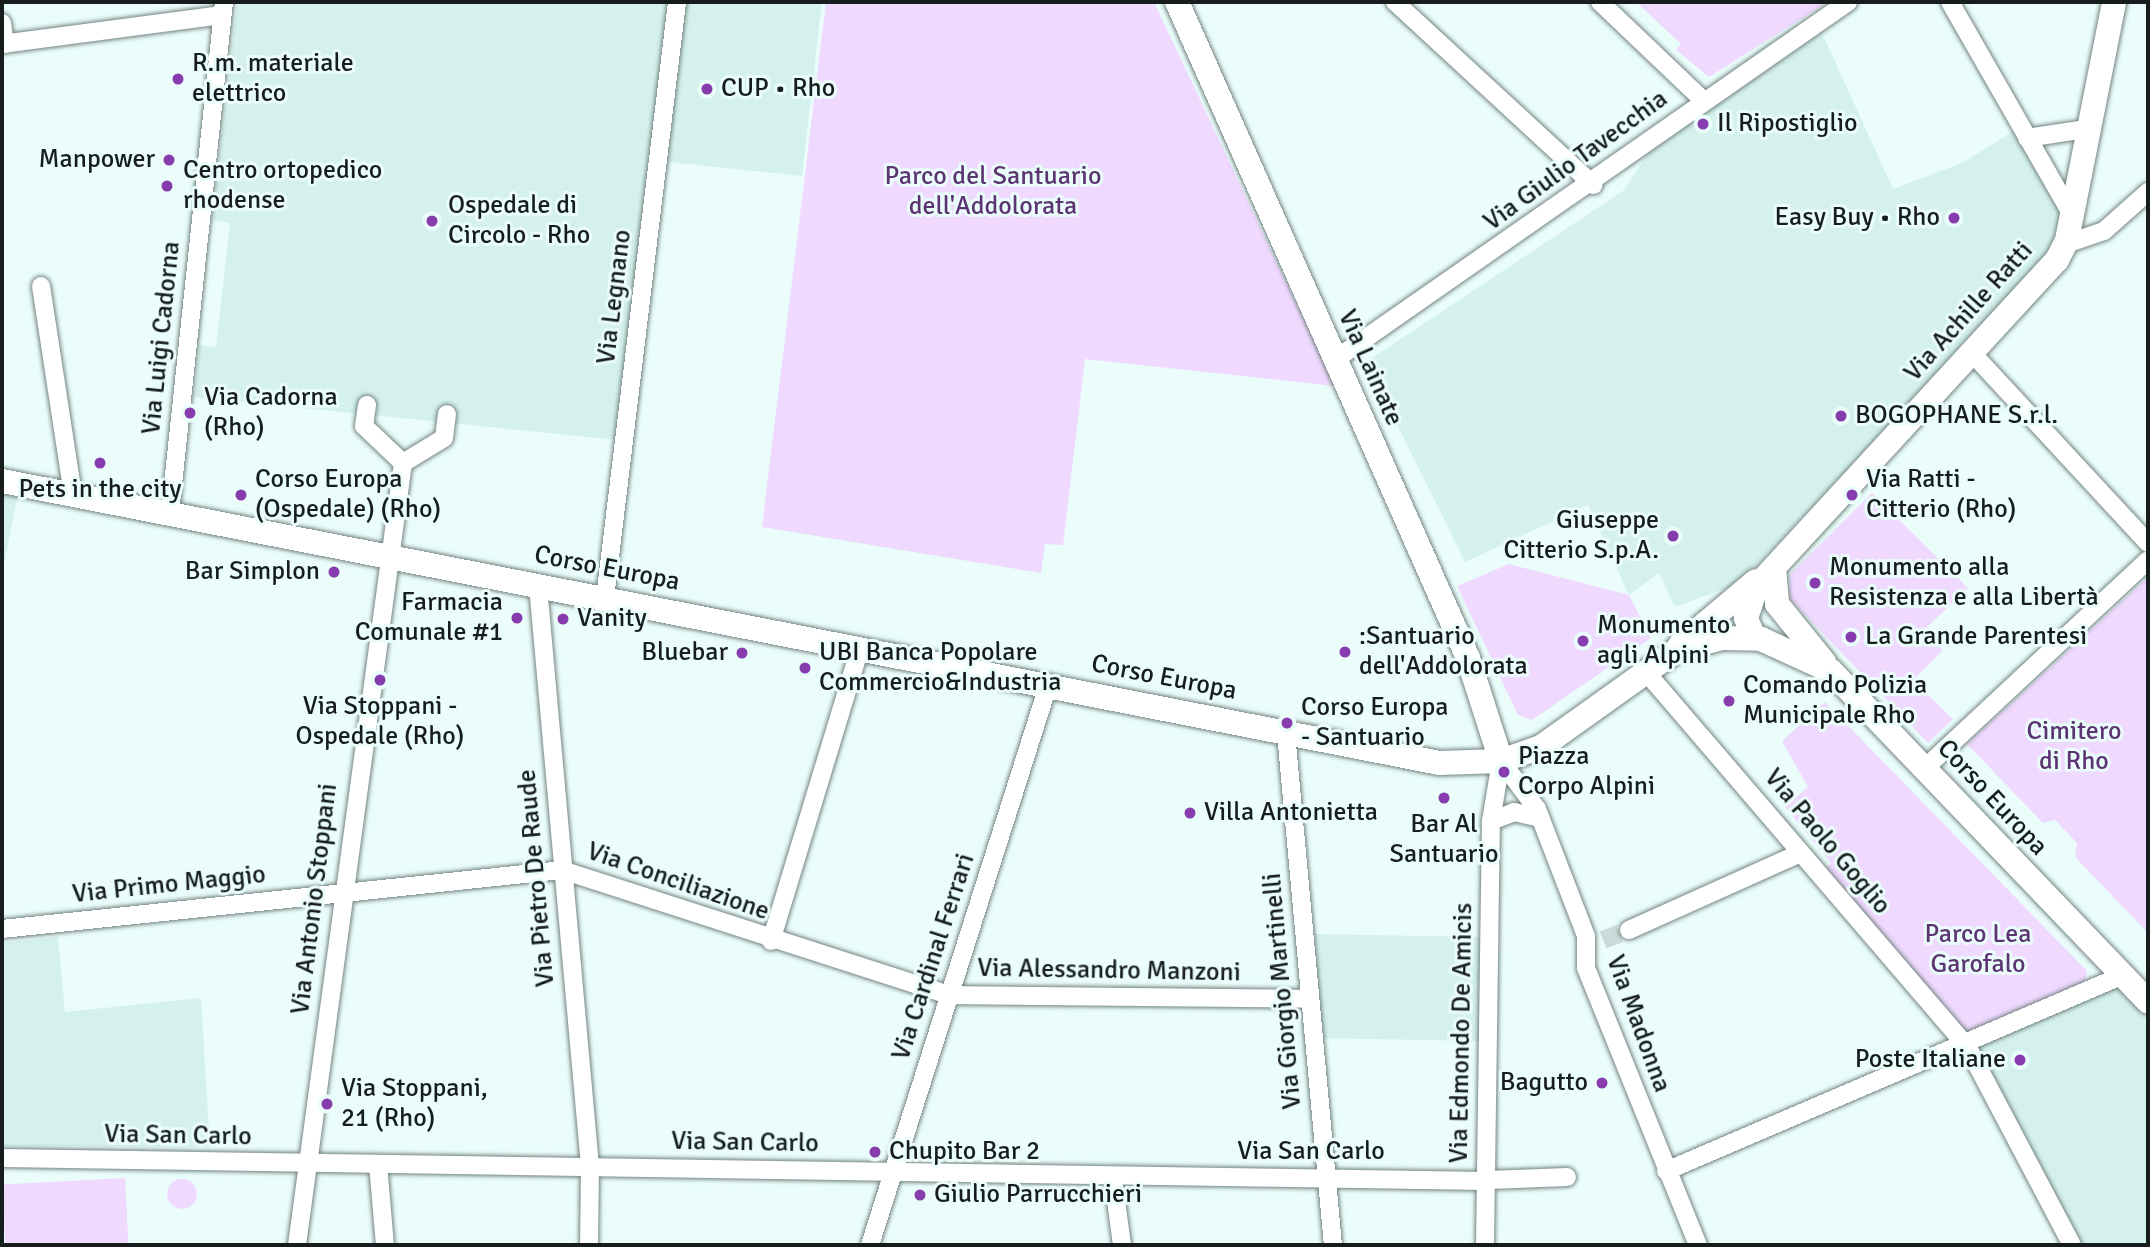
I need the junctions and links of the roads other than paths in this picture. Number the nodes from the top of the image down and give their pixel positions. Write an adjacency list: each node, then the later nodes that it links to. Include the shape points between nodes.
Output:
1 (677, 2): 32 (street, Via Legnano)
2 (1177, 2): 20 (main road, Via Lainate)
3 (1395, 2): 14 (street)
4 (1600, 2): 11 (street)
5 (1846, 2): 11 (street, Via Giulio Tavecchia)
6 (1950, 2): 13 (street)
7 (2114, 2): 12 (main road, Via Achille Ratti)
8 (223, 8): 10 (street); 26 (street, Via Luigi Cadorna)
9 (2, 23): 10 (street)
10 (3, 44)
11 (1703, 100): 14 (street, Via Giulio Tavecchia)
12 (2086, 129): 13 (street); 16 (main road, Via Achille Ratti)
13 (2027, 138): 16 (street)
14 (1593, 185): 20 (street, Via Giulio Tavecchia)
15 (2148, 192): 17 (street, via 2104,231)
16 (2071, 213): 17 (main road, Via Achille Ratti)
17 (2066, 244): 19 (main road, Via Achille Ratti)
18 (41, 286): 25 (street)
19 (1972, 353): 27 (street); 30 (main road, Via Achille Ratti)
20 (1334, 361): 40 (main road, Via Lainate, via 1468,658)
21 (366, 405): 23 (street, via 364,426)
22 (447, 414): 23 (street, via 444,438)
23 (403, 463): 28 (street, Via Antonio Stoppani)
24 (2, 481): 25 (main road, Corso Europa)
25 (73, 495): 26 (main road, Corso Europa)
26 (170, 513): 28 (main road, Corso Europa)
27 (2148, 543)
28 (386, 559): 31 (main road, Corso Europa); 46 (street, Via Antonio Stoppani)
29 (2148, 560): 41 (street)
30 (1774, 568): 33 (main road, via 1768,615); 35 (main road, Via Achille Ratti, via 1690,633); 36 (main road, via 1777,604)
31 (538, 586): 32 (main road, Corso Europa); 45 (street, Via Pietro De Raude)
32 (605, 598): 34 (main road, Corso Europa)
33 (1754, 638): 35 (main road, Corso Europa, via 1722,638); 36 (main road, Corso Europa, via 1796,651)
34 (860, 648): 38 (main road, Corso Europa); 49 (street)
35 (1677, 650): 37 (main road, Corso Europa)
36 (1831, 671): 41 (main road, Corso Europa)
37 (1646, 672): 40 (main road, Corso Europa, via 1567,732); 44 (street, Via Paolo Goglio)
38 (1048, 686): 39 (main road, Corso Europa); 51 (street, Via Cardinal Ferrari)
39 (1286, 733): 40 (main road, Corso Europa, via 1439,762); 52 (street, Via Giorgio Martinelli)
40 (1502, 761): 42 (street); 43 (street)
41 (1924, 769): 50 (main road, Corso Europa)
42 (1540, 818): 43 (street, via 1514,812); 59 (street, Via Madonna, via 1594,943 1586,968)
43 (1491, 821): 64 (street, Via Edmondo De Amicis)
44 (1800, 853): 48 (street); 54 (street, Via Paolo Goglio)
45 (562, 870): 46 (street, Via Conciliazione); 49 (street, Via Conciliazione); 58 (street, Via Pietro De Raude)
46 (341, 891): 47 (street, Via Primo Maggio); 57 (street, Via Antonio Stoppani)
47 (2, 929)
48 (1629, 930)
49 (771, 941): 51 (street, Via Conciliazione)
50 (2123, 975): 53 (main road, Corso Europa); 54 (street)
51 (949, 995): 52 (street, Via Alessandro Manzoni); 60 (street, Via Cardinal Ferrari)
52 (1310, 999): 61 (street, Via Giorgio Martinelli)
53 (2148, 1001)
54 (1967, 1046): 59 (street); 73 (street, Via Paolo Goglio)
55 (2, 1158): 57 (street, Via San Carlo)
56 (378, 1164): 57 (street, Via San Carlo); 58 (street, Via San Carlo); 66 (street)
57 (307, 1165): 65 (street, Via Antonio Stoppani)
58 (590, 1166): 60 (street, Via San Carlo); 67 (street, Via Pietro De Raude)
59 (1666, 1171): 72 (street, Via Madonna)
60 (893, 1173): 63 (street, Via San Carlo); 68 (street, Via Cardinal Ferrari)
61 (1326, 1177): 63 (street, Via San Carlo); 64 (street, Via San Carlo); 70 (street, Via Giorgio Martinelli)
62 (1567, 1177): 64 (street, Via San Carlo)
63 (1113, 1179): 69 (street)
64 (1487, 1181): 71 (street, Via Edmondo De Amicis)
65 (297, 1245)
66 (385, 1245)
67 (589, 1245)
68 (870, 1245)
69 (1122, 1245)
70 (1333, 1245)
71 (1485, 1245)
72 (1698, 1245)
73 (2072, 1245)

